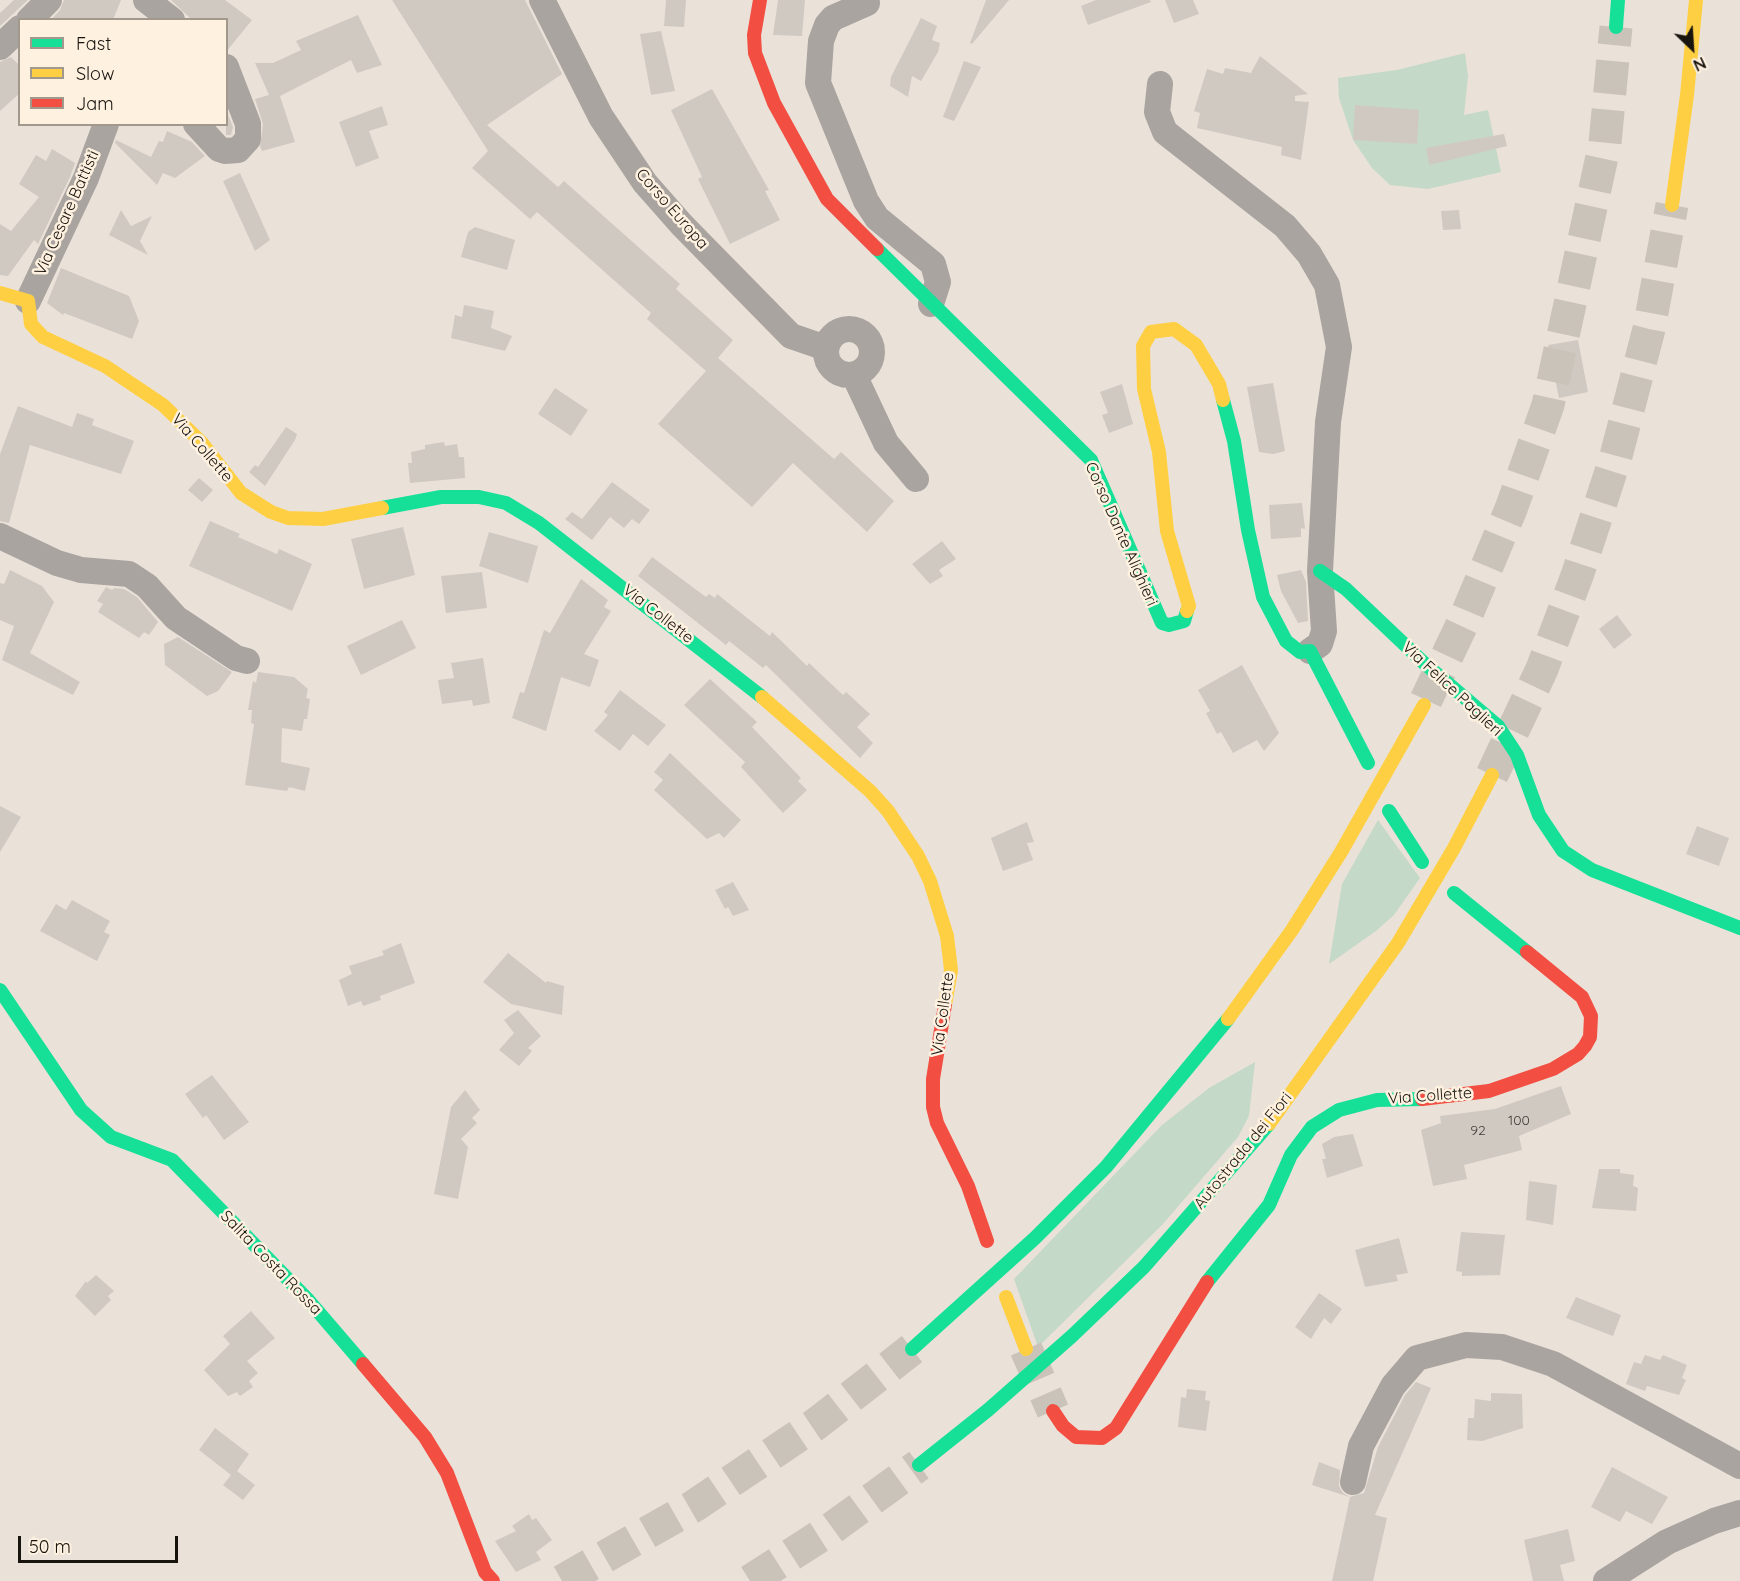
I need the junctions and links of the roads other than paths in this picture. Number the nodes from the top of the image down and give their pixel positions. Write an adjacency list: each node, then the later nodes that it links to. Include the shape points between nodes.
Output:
1 (50, 0): 8 (street)
2 (146, 0): 9 (street)
3 (542, 0): 21 (street, Corso Europa, via 601,117 645,183 791,336)
4 (760, 0): 20 (main road, Corso Dante Alighieri, via 755,53 774,103 826,199)
5 (1618, 0): 10 (main road)
6 (1696, 0): 17 (main road)
7 (867, 3): 20 (street, via 833,18 827,25 821,41 818,83 866,201 878,218 933,264 938,282)
8 (31, 18)
9 (169, 18)
10 (1617, 27)
11 (18, 30): 12 (street)
12 (0, 47)
13 (228, 72): 16 (street, via 248,124 248,139 238,150 225,151)
14 (1160, 84): 25 (street, via 1157,112 1165,132 1285,226 1327,285 1339,347 1328,422)
15 (105, 126): 19 (street, Via Cesare Battisti, via 86,178)
16 (198, 126)
17 (1672, 205)
18 (0, 293): 19 (main road)
19 (28, 301): 36 (main road, Via Collette, via 28,317 36,331 126,378 163,405 202,443 241,493 271,512 288,518 314,519 441,497 506,502 686,636 870,790 918,856 947,936 951,970 933,1079 933,1107)
20 (931, 304): 26 (main road, Corso Dante Alighieri, via 1091,460 1157,615 1169,625 1184,621 1189,606 1167,531 1159,452 1144,389 1143,346 1151,332 1174,329 1196,345 1218,384 1231,430 1263,597 1286,641 1300,652)
21 (826, 348): 22 (street, via 832,369); 22 (street, via 833,334 840,331 862,333 871,345 871,360)
22 (854, 375): 23 (street, via 886,443)
23 (916, 479)
24 (0, 536): 27 (street, via 81,570 129,574 147,586 176,618)
25 (1320, 571): 26 (street, via 1324,632 1320,644); 34 (main road, Via Felice Paglieri, via 1346,589 1498,726 1517,754 1539,815 1563,851 1592,870)
26 (1310, 651): 29 (main road)
27 (247, 661)
28 (1424, 705): 39 (main road, via 1292,930 1186,1073 1106,1167 1035,1238)
29 (1368, 764)
30 (1492, 775): 41 (main road, Autostrada dei Fiori, via 1398,943 1273,1119 1144,1267 988,1410)
31 (1389, 811): 32 (main road)
32 (1422, 862)
33 (1454, 893): 40 (main road, Via Collette, via 1582,997 1591,1016 1590,1037 1585,1046 1552,1069 1489,1091 1377,1100 1339,1110 1312,1127 1291,1155 1269,1205 1209,1279 1116,1428 1102,1438 1076,1437)
34 (1740, 928)
35 (0, 990): 45 (main road, Salita Costa Rossa, via 81,1110 111,1137 172,1160 309,1301 386,1390 425,1437 447,1473 485,1572)
36 (987, 1241)
37 (1006, 1297): 38 (main road)
38 (1026, 1348)
39 (912, 1349)
40 (1053, 1411)
41 (919, 1465)
42 (1740, 1466): 43 (street, via 1553,1364 1502,1347 1466,1345 1417,1358 1393,1386 1361,1446)
43 (1353, 1482)
44 (1740, 1513): 46 (street, via 1667,1542)
45 (493, 1581)
46 (1606, 1581)

